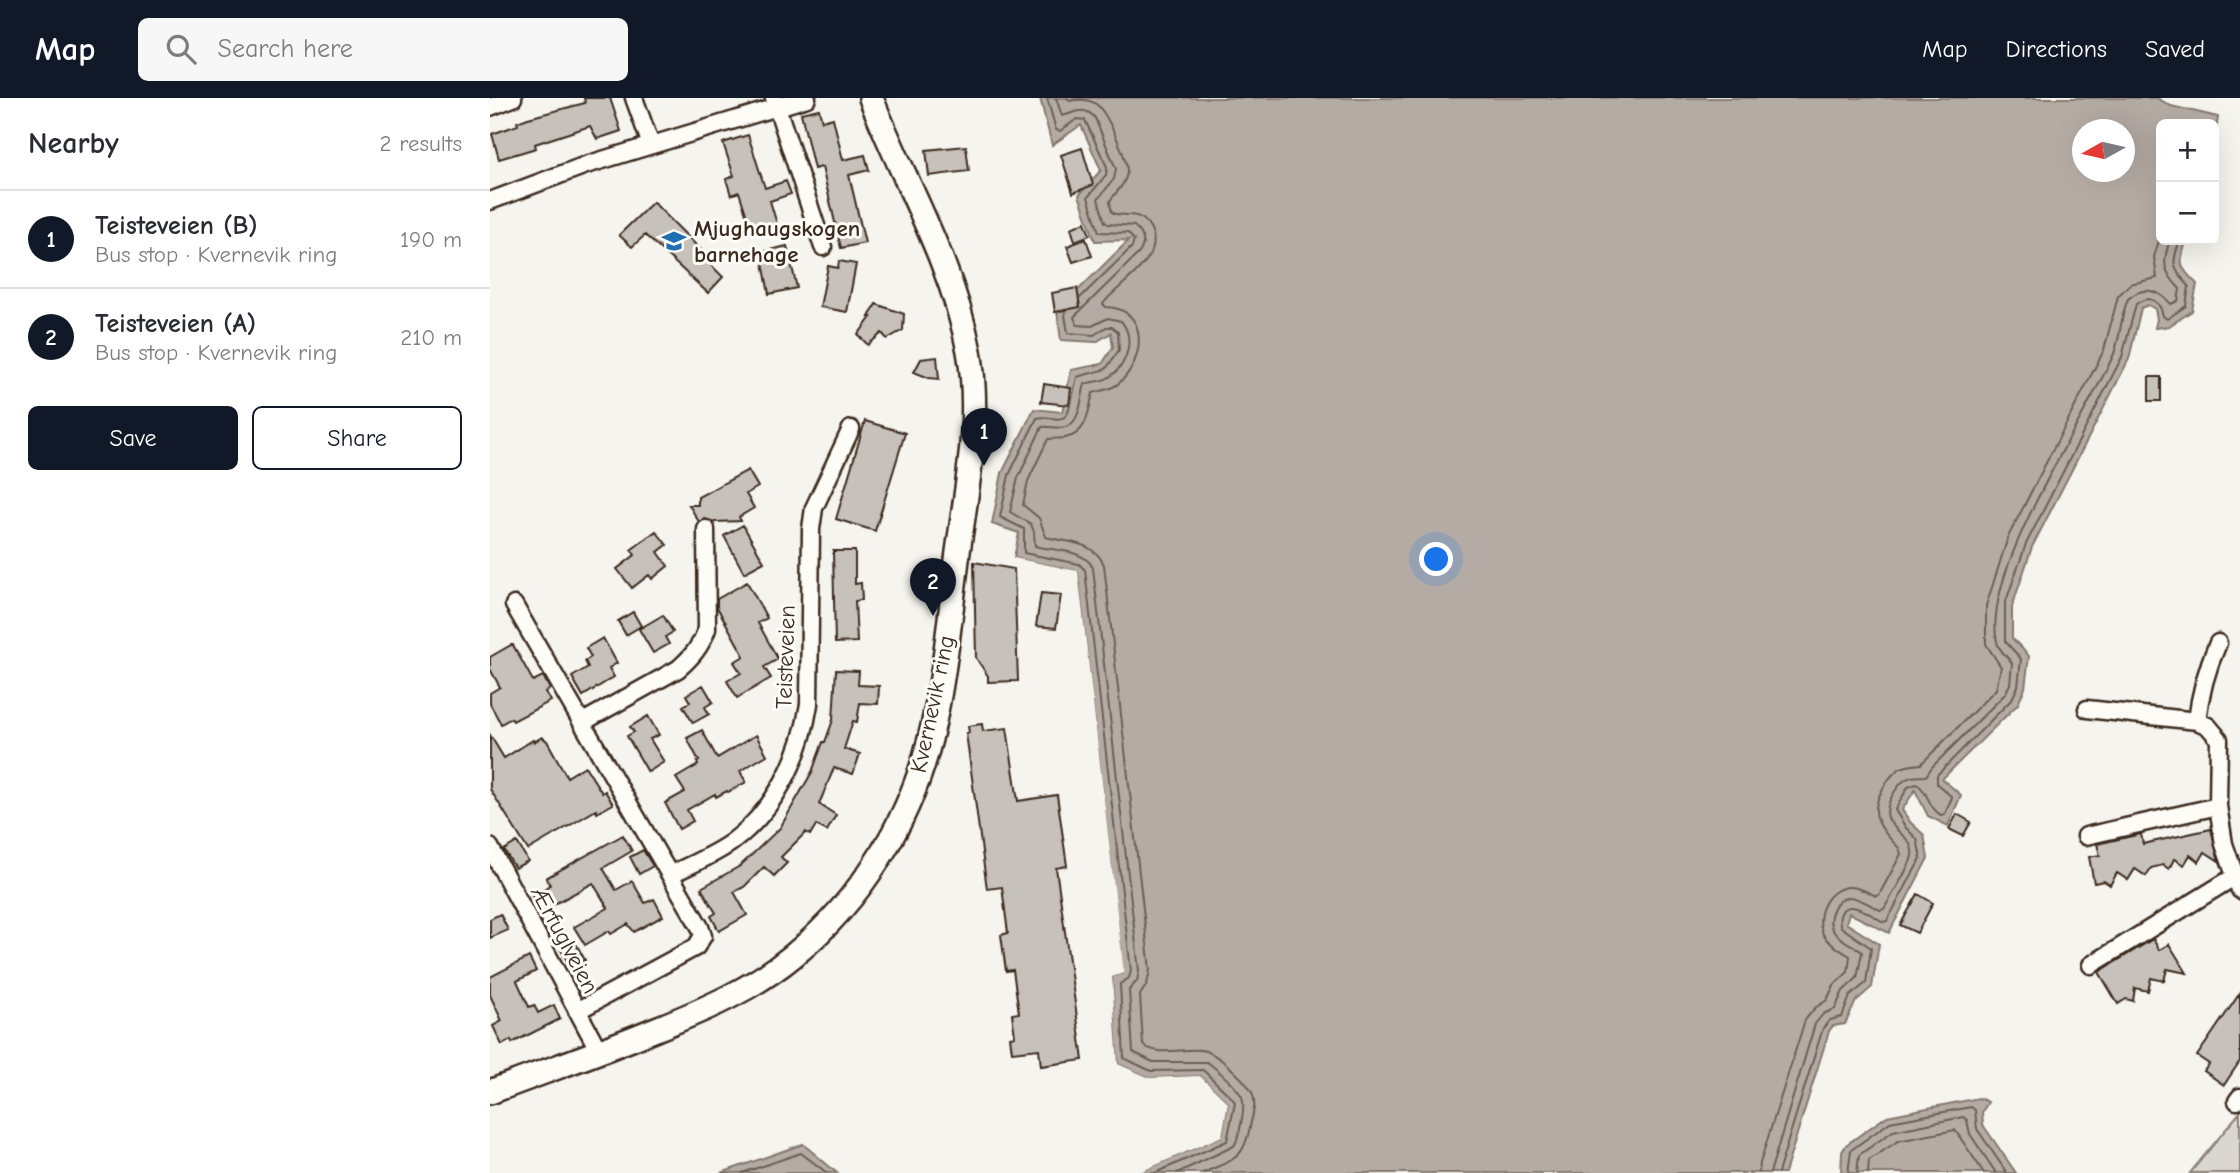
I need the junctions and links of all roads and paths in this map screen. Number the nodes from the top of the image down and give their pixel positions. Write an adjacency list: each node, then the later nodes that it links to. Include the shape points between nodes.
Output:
1 (513, 98): 6 (street)
2 (634, 98): 7 (street)
3 (807, 98): 5 (street)
4 (871, 98): 24 (main road, Kvernevik ring, via 954,293 970,355 973,421 966,500 939,694 924,761 887,845 836,916 815,937 734,995)
5 (775, 102): 7 (street); 9 (street)
6 (490, 107)
7 (651, 145): 8 (street)
8 (490, 200)
9 (823, 247)
10 (851, 429): 20 (street, Teisteveien, via 814,508 809,704 794,764 752,825 731,843)
11 (706, 529): 15 (street, via 707,629 703,641 678,669)
12 (514, 605): 15 (street)
13 (2218, 643): 16 (street, via 2208,665)
14 (2087, 709): 16 (street)
15 (583, 722): 20 (street)
16 (2197, 722): 17 (street, via 2208,726 2219,739)
17 (2218, 806): 18 (street); 21 (street)
18 (2086, 836)
19 (490, 847): 23 (street, Ærfuglveien)
20 (670, 875): 23 (street, via 700,927 702,941)
21 (2237, 884): 22 (street)
22 (2091, 965)
23 (577, 1011): 24 (street, Ærfuglveien)
24 (599, 1051): 25 (main road, Kvernevik ring)
25 (490, 1092)

